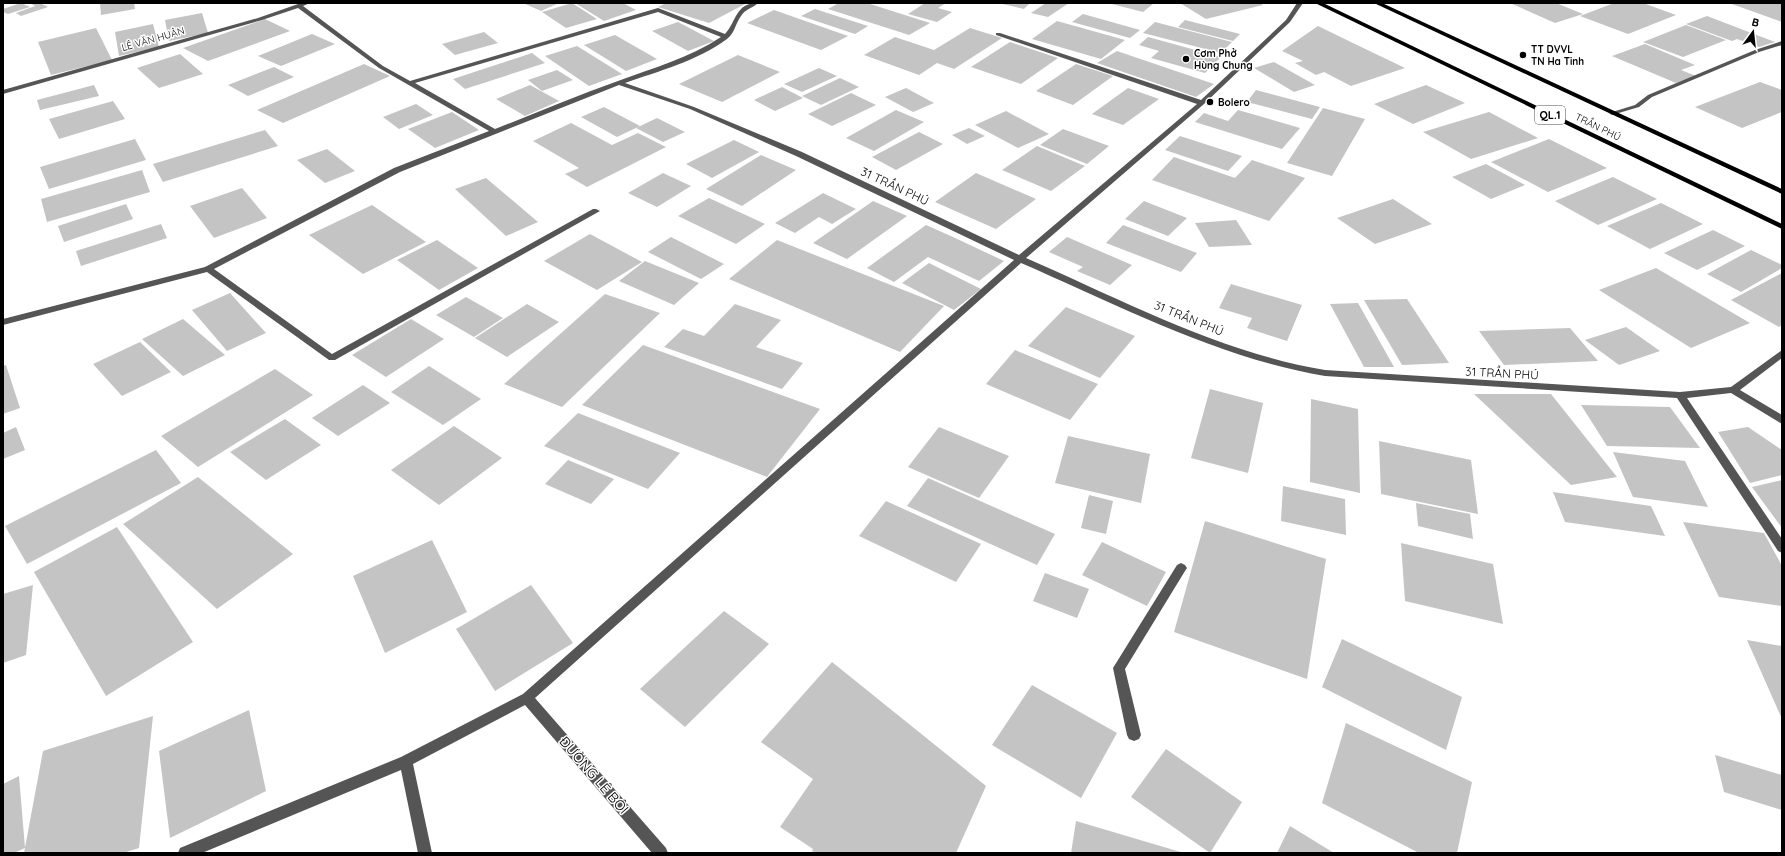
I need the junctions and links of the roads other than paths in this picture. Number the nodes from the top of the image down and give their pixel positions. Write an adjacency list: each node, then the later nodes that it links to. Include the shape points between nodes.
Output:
1 (307, 3): 6 (street, LÊ VĂN HUÂN)
2 (755, 3): 8 (street, via 744,8 738,15)
3 (1300, 3): 14 (street, via 1288,21)
4 (1318, 3): 19 (main road, TRẦN PHÚ / QL.1)
5 (1377, 3): 15 (main road, TRẦN PHÚ / QL.1)
6 (299, 6): 10 (street, via 381,68); 12 (street, LÊ VĂN HUÂN, via 245,24)
7 (998, 34): 14 (street)
8 (726, 37): 10 (street, via 658,10); 11 (street, via 681,61)
9 (1782, 43): 15 (street, via 1650,96 1637,106)
10 (409, 83): 16 (street)
11 (619, 83): 16 (street); 20 (street, 31 TRẦN PHÚ, via 692,108 799,154)
12 (4, 92): 13 (street)
13 (3, 99)
14 (1202, 103): 20 (street)
15 (1612, 113): 17 (main road, TRẦN PHÚ / QL.1)
16 (495, 132): 21 (street, via 397,170)
17 (1782, 192)
18 (596, 211): 21 (street, via 332,358)
19 (1782, 227)
20 (1020, 259): 25 (street, 31 TRẦN PHÚ, via 1182,330 1294,368 1418,380); 29 (street)
21 (208, 269): 22 (street)
22 (3, 322)
23 (1782, 353): 24 (street)
24 (1733, 390): 25 (street, 31 TRẦN PHÚ); 26 (street)
25 (1680, 395): 27 (street)
26 (1782, 420)
27 (1782, 548)
28 (1181, 568): 30 (street, via 1119,668)
29 (527, 698): 31 (street); 34 (street, ĐƯỜNG LÊ BÔI)
30 (1134, 735)
31 (406, 761): 32 (street); 33 (street)
32 (184, 853)
33 (425, 853)
34 (661, 853)

